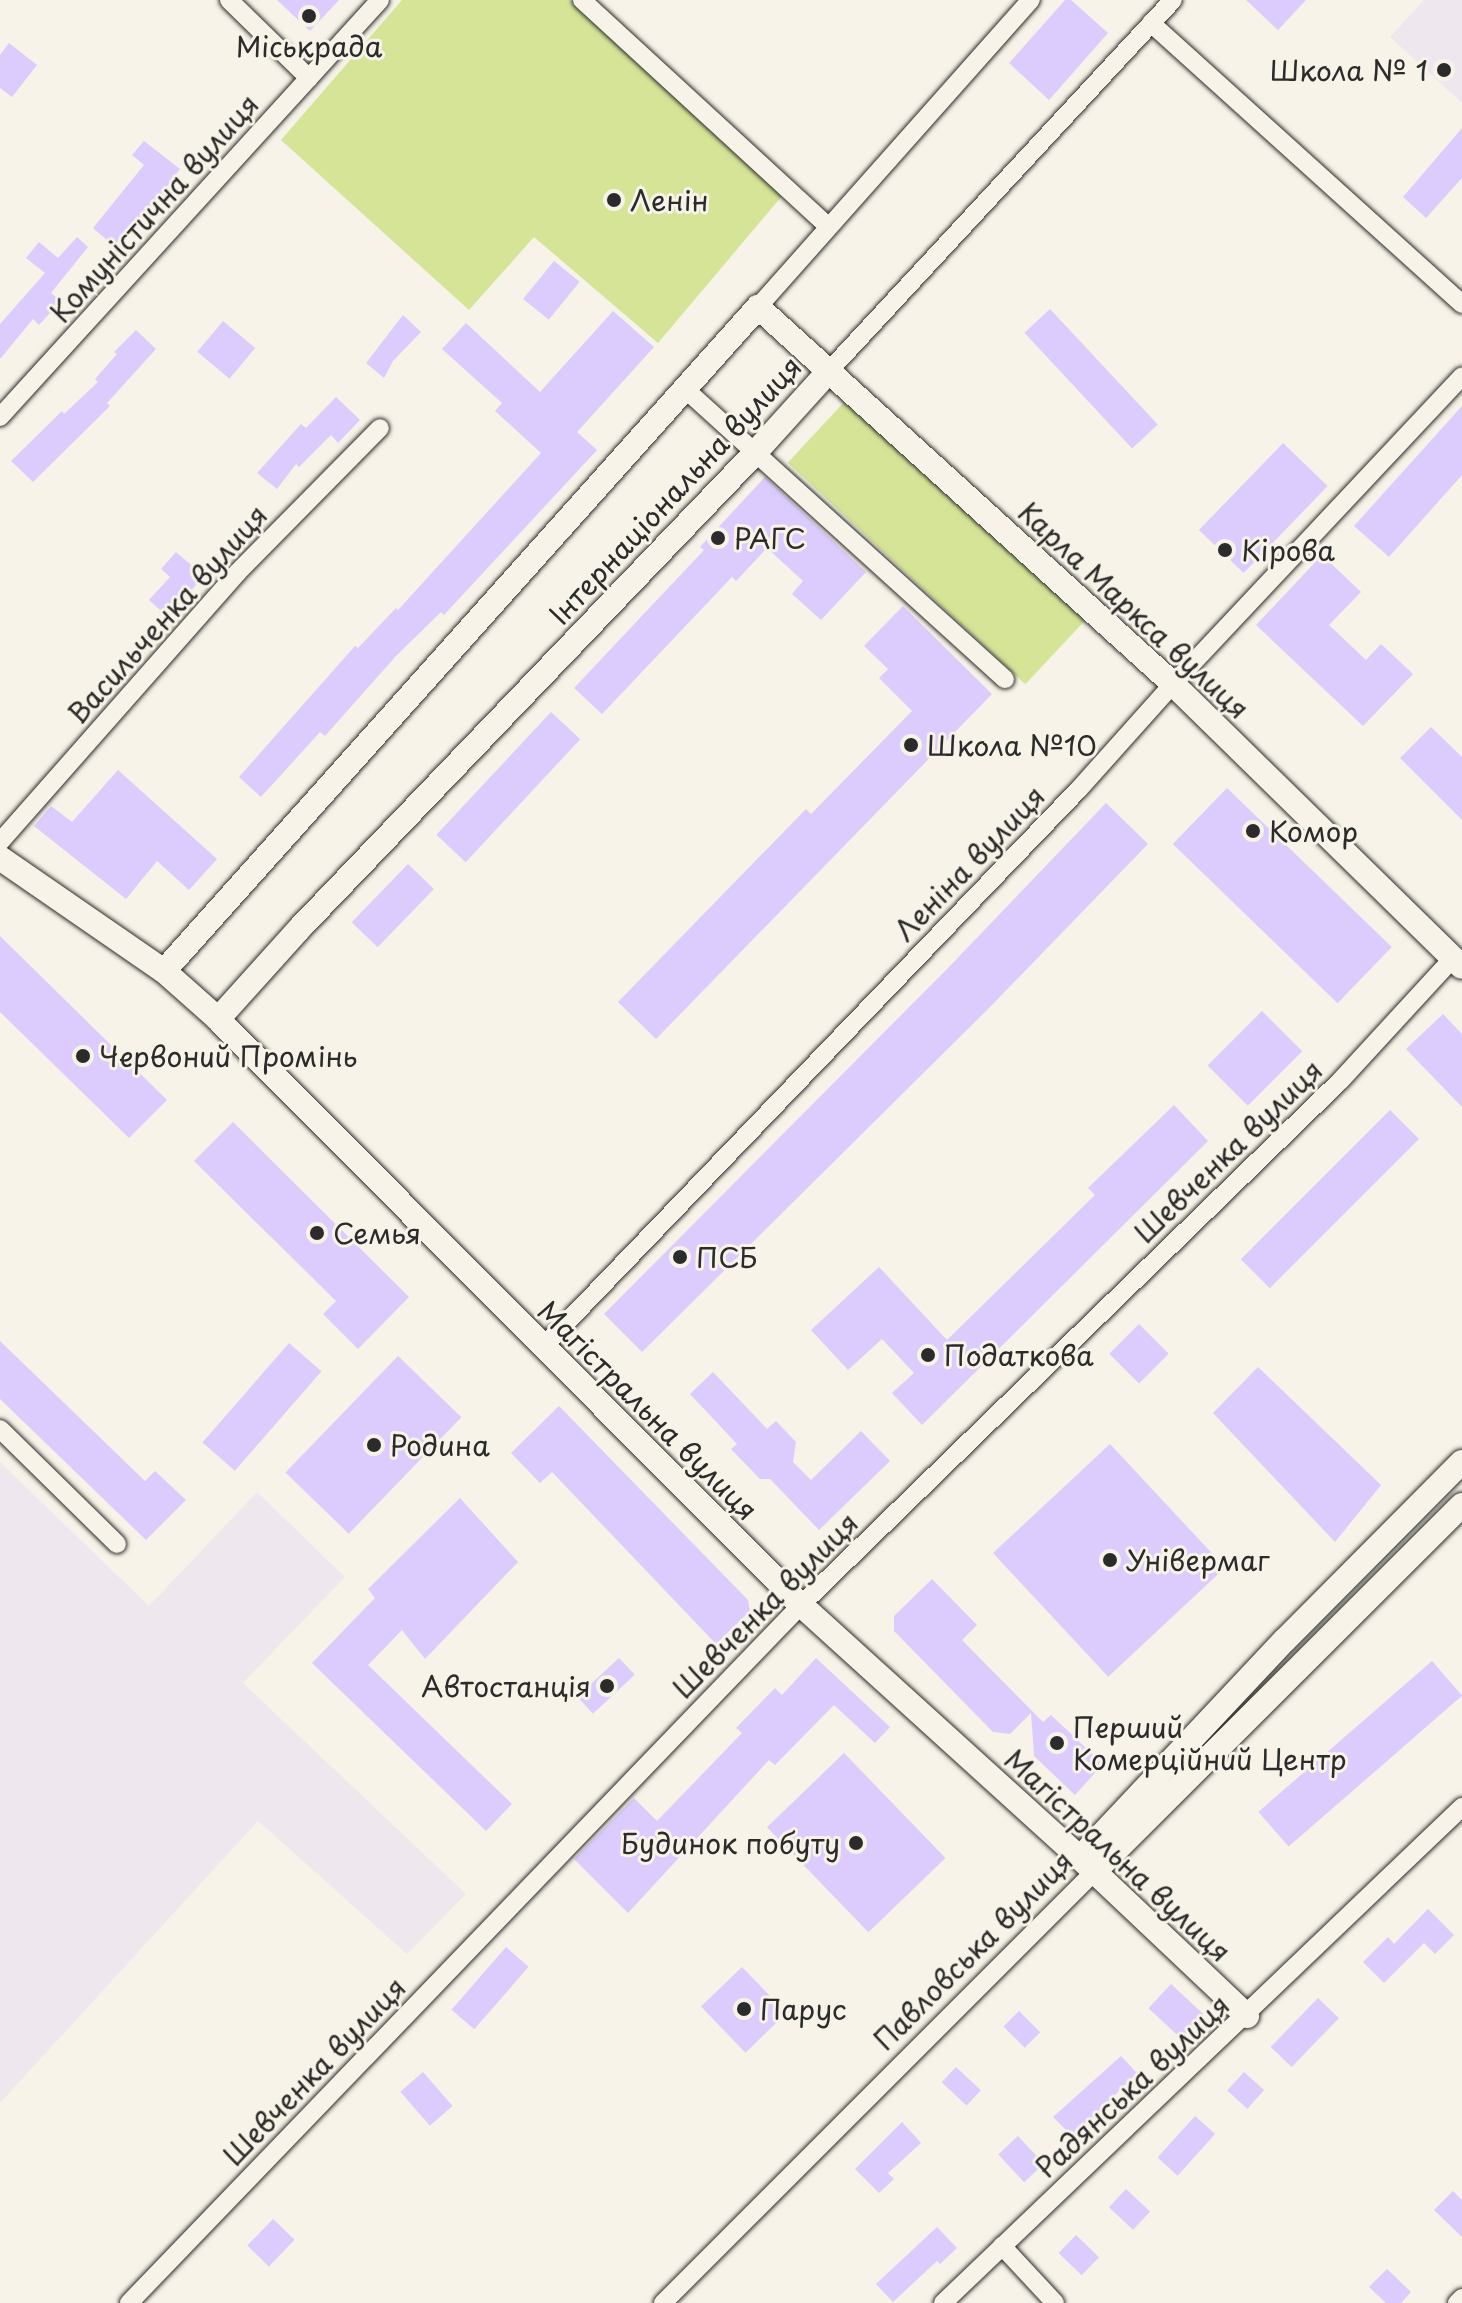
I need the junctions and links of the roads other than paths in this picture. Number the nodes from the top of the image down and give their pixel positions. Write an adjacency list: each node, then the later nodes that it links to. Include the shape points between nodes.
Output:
1 (229, 0): 7 (street)
2 (380, 0): 7 (street, Комуністична вулиця)
3 (582, 0): 8 (street)
4 (1031, 0): 8 (street, Інтернаціональна вулиця)
5 (1173, 0): 6 (street, Інтернаціональна вулиця)
6 (1151, 23): 9 (street); 11 (street, Інтернаціональна вулиця)
7 (309, 78): 14 (street, Комуністична вулиця)
8 (828, 226): 10 (street, Інтернаціональна вулиця)
9 (1462, 304)
10 (758, 307): 11 (street, Карла Маркса вулиця); 13 (street, Інтернаціональна вулиця)
11 (828, 372): 16 (street, Інтернаціональна вулиця); 18 (street, Карла Маркса вулиця)
12 (1462, 376): 18 (street, Леніна вулиця)
13 (685, 389): 16 (street); 22 (street, Інтернаціональна вулиця)
14 (0, 417)
15 (380, 428): 19 (street, Васильченка вулиця, via 238,572)
16 (754, 454): 17 (street); 23 (street, Інтернаціональна вулиця)
17 (1005, 679)
18 (1173, 684): 21 (street, Карла Маркса вулиця); 24 (street, Леніна вулиця, via 1079,789)
19 (0, 842)
20 (0, 858): 22 (street, Магістральна вулиця)
21 (1458, 962): 29 (street, Шевченка вулиця)
22 (164, 971): 23 (street, Магістральна вулиця)
23 (218, 1019): 24 (street, Магістральна вулиця)
24 (542, 1348): 29 (street, Магістральна вулиця)
25 (0, 1429): 28 (street)
26 (1462, 1462): 31 (street, Павловська вулиця, via 1285,1640)
27 (1462, 1505): 31 (street, Павловська вулиця)
28 (117, 1544)
29 (801, 1605): 31 (street, Магістральна вулиця); 35 (street, Шевченка вулиця)
30 (1462, 1807): 32 (street, Радянська вулиця)
31 (1086, 1865): 32 (street, Магістральна вулиця); 36 (street, Павловська вулиця)
32 (1247, 2016): 33 (street, Радянська вулиця)
33 (1002, 2246): 37 (street, Радянська вулиця); 38 (street)
34 (1462, 2298): 39 (street)
35 (129, 2303)
36 (663, 2303)
37 (943, 2303)
38 (1055, 2303)
39 (1457, 2303)

